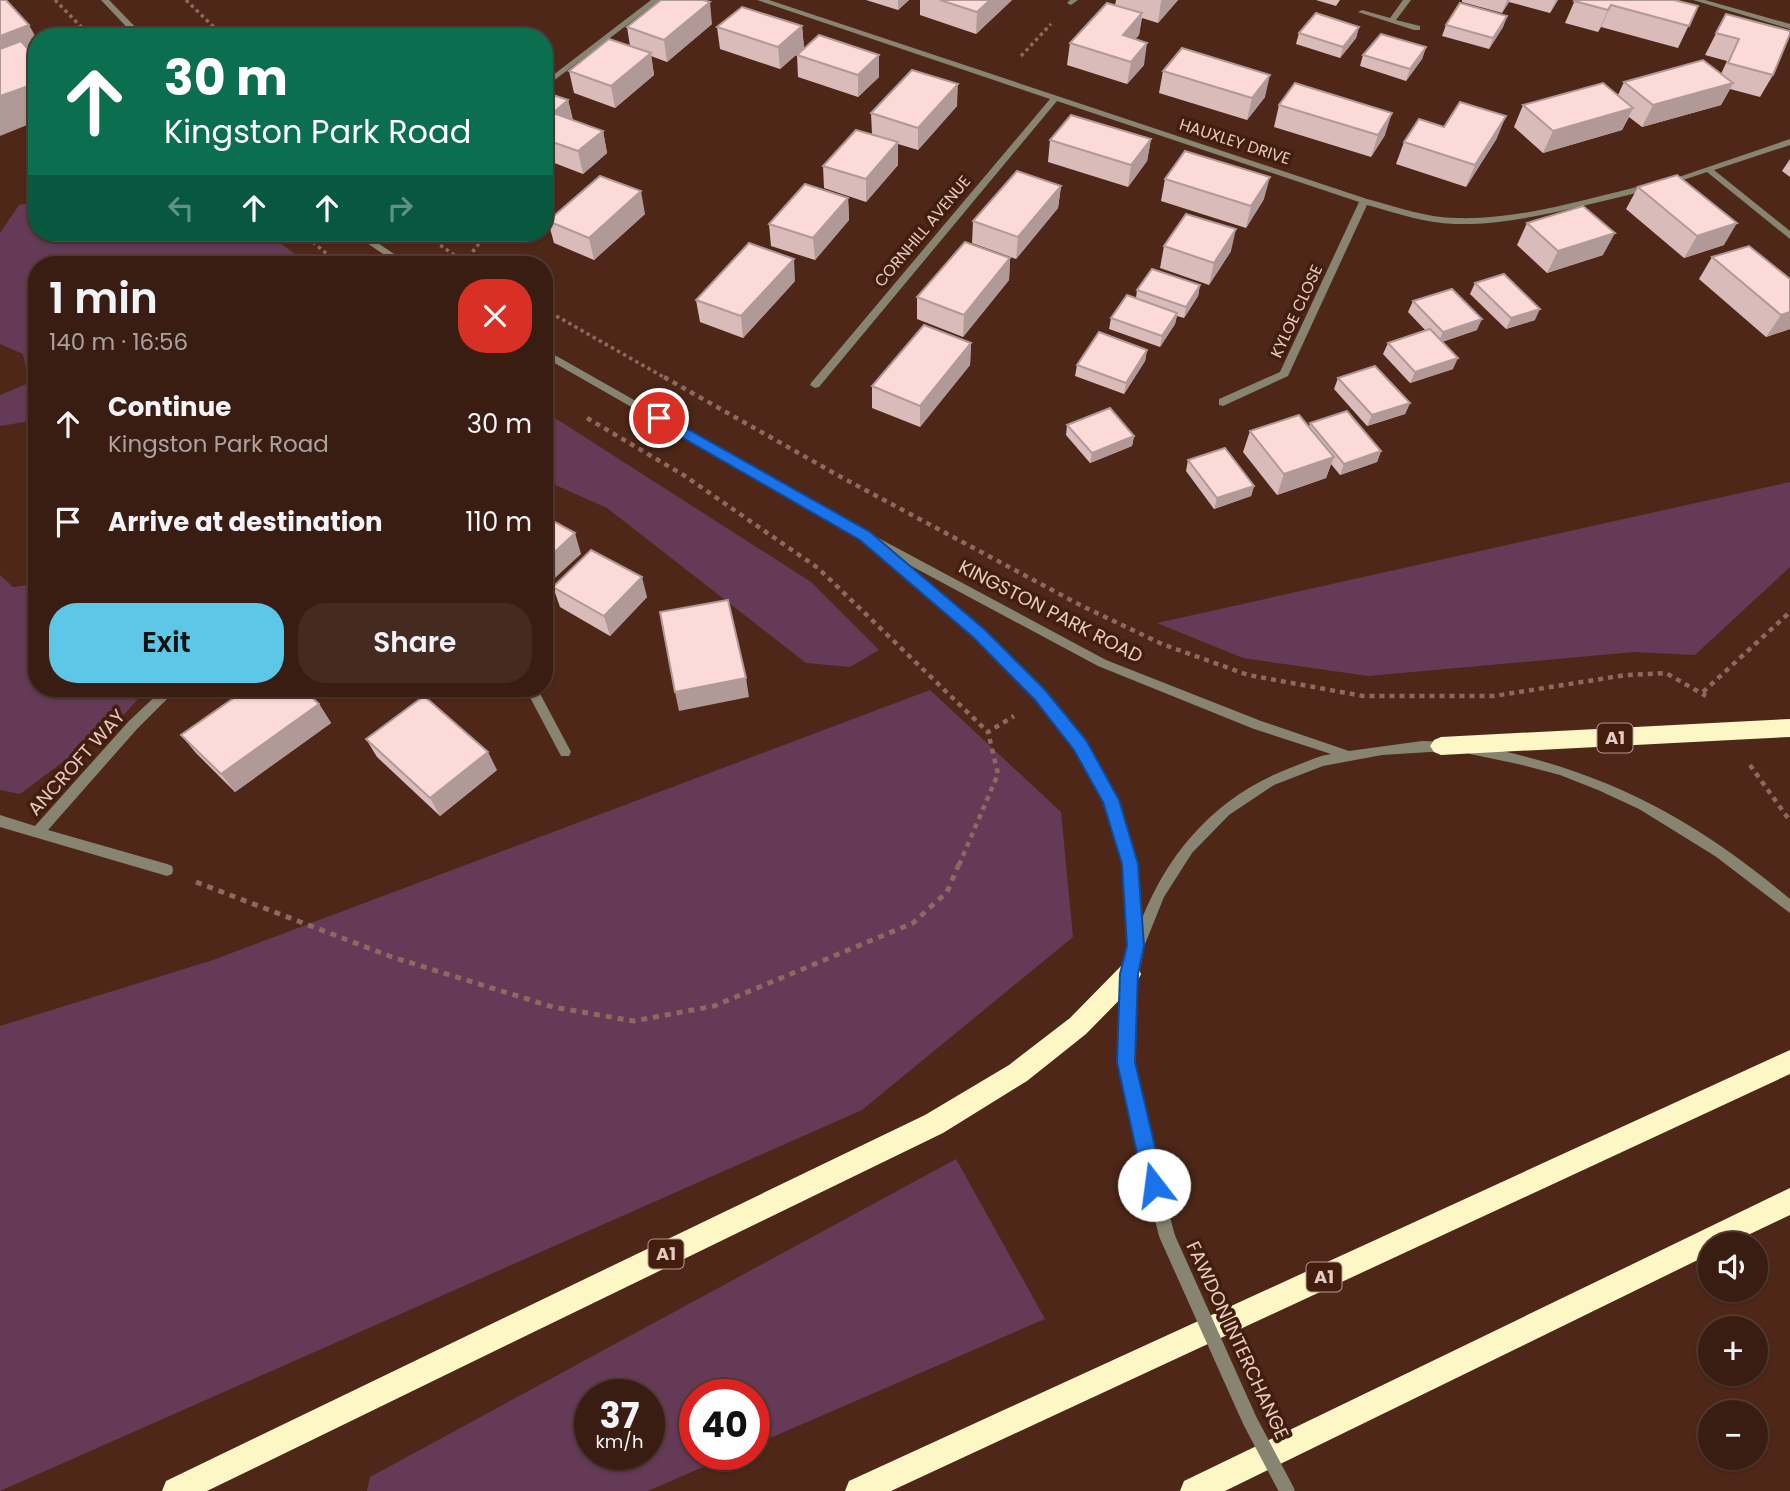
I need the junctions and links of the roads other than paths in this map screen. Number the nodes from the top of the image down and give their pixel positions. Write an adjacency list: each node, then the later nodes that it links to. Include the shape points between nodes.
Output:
1 (105, 0): 9 (street)
2 (656, 0): 11 (street)
3 (761, 0): 12 (street, HAUXLEY DRIVE)
4 (1406, 0): 7 (street)
5 (1697, 0): 8 (street)
6 (1362, 12): 7 (street)
7 (1392, 20): 10 (street)
8 (1790, 27)
9 (132, 28)
10 (1417, 28)
11 (553, 79)
12 (1055, 97): 15 (street, HAUXLEY DRIVE); 20 (street, CORNHILL AVENUE)
13 (1790, 142): 14 (street, HAUXLEY DRIVE)
14 (1708, 169): 15 (street, HAUXLEY DRIVE, via 1657,186 1468,222 1423,217); 16 (street)
15 (1364, 201): 21 (street, KYLOE CLOSE, via 1284,374)
16 (1790, 236)
17 (371, 242): 18 (street)
18 (392, 256)
19 (553, 357): 22 (street, KINGSTON PARK ROAD)
20 (814, 385)
21 (1223, 402)
22 (865, 536): 28 (street, KINGSTON PARK ROAD, via 1102,663 1258,725); 33 (street, KINGSTON PARK ROAD, via 978,633 1041,696 1080,745 1111,800 1130,864)
23 (163, 697): 30 (street, ANCROFT WAY)
24 (536, 697): 27 (street)
25 (1790, 728): 26 (highway, A1)
26 (1441, 746): 28 (street, FAWDON INTERCHANGE); 32 (street, FAWDON INTERCHANGE, via 1517,756 1615,790 1693,833)
27 (565, 752)
28 (1344, 753): 33 (street, FAWDON INTERCHANGE, via 1270,781 1231,805 1196,837 1158,890)
29 (0, 821): 30 (street)
30 (38, 832): 31 (street)
31 (167, 870)
32 (1790, 907)
33 (1135, 946): 34 (street, FAWDON INTERCHANGE)
34 (1129, 974): 37 (highway, A1, via 1078,1026 1018,1073 934,1124); 40 (street, FAWDON INTERCHANGE, bridge, via 1126,1062 1167,1236 1244,1409)
35 (1790, 1062): 38 (highway, A1)
36 (1790, 1201): 39 (highway)
37 (176, 1491)
38 (859, 1491)
39 (1194, 1491)
40 (1287, 1491)

